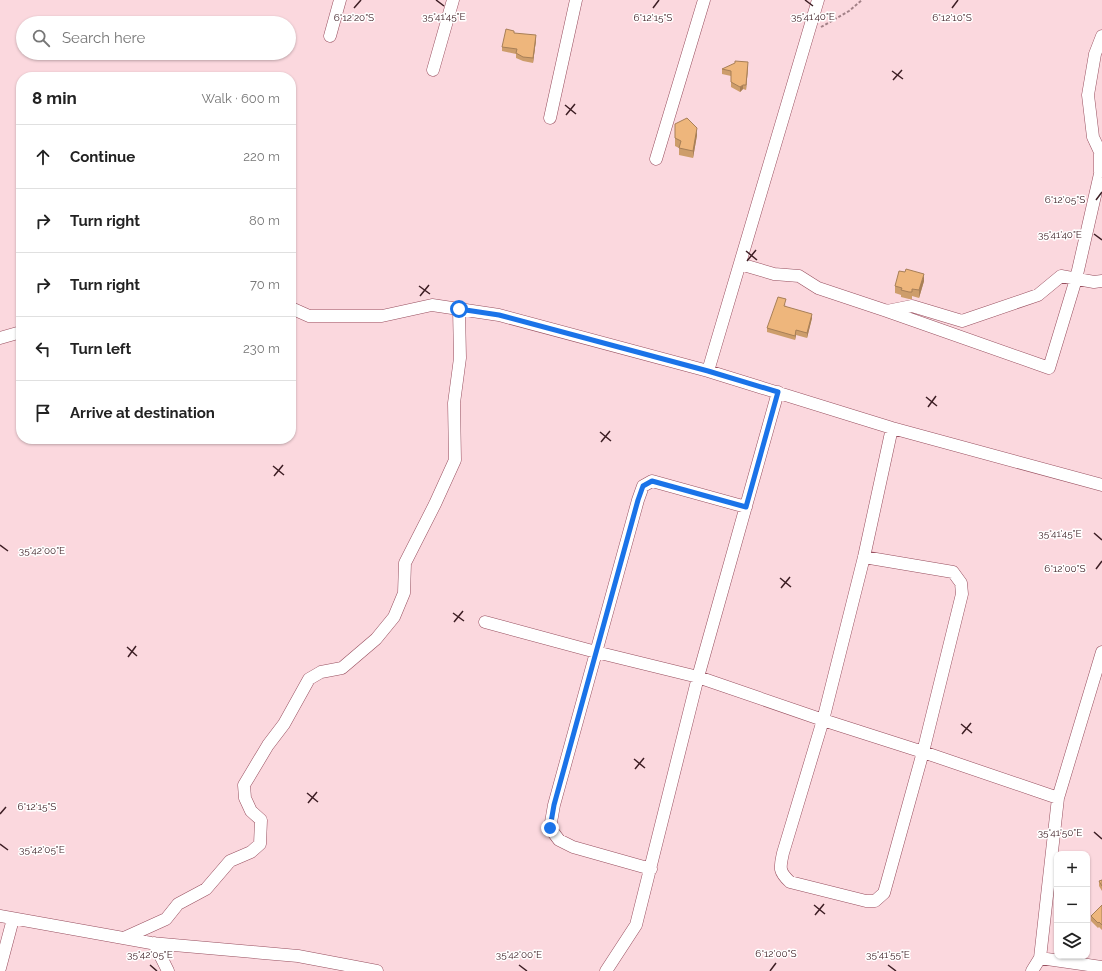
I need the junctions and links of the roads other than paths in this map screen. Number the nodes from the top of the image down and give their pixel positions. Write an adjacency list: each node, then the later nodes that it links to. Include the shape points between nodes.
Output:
1 (340, 0): 6 (street)
2 (453, 0): 8 (street)
3 (576, 0): 9 (street)
4 (704, 0): 10 (street)
5 (818, 0): 12 (street)
6 (330, 36)
7 (1102, 36): 11 (street, via 1088,95 1093,137 1100,152)
8 (433, 70)
9 (550, 118)
10 (656, 159)
11 (1101, 174): 13 (street)
12 (740, 264): 17 (street, via 774,274 799,276 818,288); 20 (street)
13 (1076, 279): 14 (street); 17 (street, via 1060,276 1038,295 962,321 912,306); 17 (street, via 1049,368)
14 (1102, 281)
15 (459, 309): 16 (street, via 432,305 382,316 309,316); 20 (street, via 499,315); 36 (street, via 460,358 454,402 455,460 405,564 404,594 394,617 376,639 342,668 321,672 308,679 284,724 244,785 245,798 261,820 260,844 251,852 230,861 206,889 178,904 166,919)
16 (296, 310)
17 (887, 311)
18 (16, 333): 19 (street)
19 (0, 338)
20 (708, 371): 21 (street)
21 (778, 392): 22 (street); 24 (street)
22 (892, 428): 23 (street); 25 (street)
23 (1102, 485)
24 (746, 507): 27 (street, via 652,481 643,486); 29 (street)
25 (864, 557): 30 (street); 31 (street, via 953,572 961,583 962,594)
26 (484, 622): 27 (street)
27 (596, 652): 29 (street); 33 (street, via 550,828 559,840 573,847)
28 (1102, 652): 32 (street)
29 (698, 677): 30 (street); 33 (street)
30 (823, 720): 31 (street); 31 (street, via 780,865 782,875 790,882 866,901 875,901 884,893)
31 (923, 752): 32 (street)
32 (1058, 798): 38 (street)
33 (650, 869): 43 (street, via 636,925)
34 (0, 916): 35 (street)
35 (13, 919): 36 (street); 40 (street)
36 (124, 938): 37 (street)
37 (154, 943): 41 (street); 42 (street, via 298,956)
38 (1040, 958): 39 (street); 44 (street)
39 (1102, 967)
40 (0, 968)
41 (168, 971)
42 (378, 971)
43 (606, 971)
44 (1032, 971)

